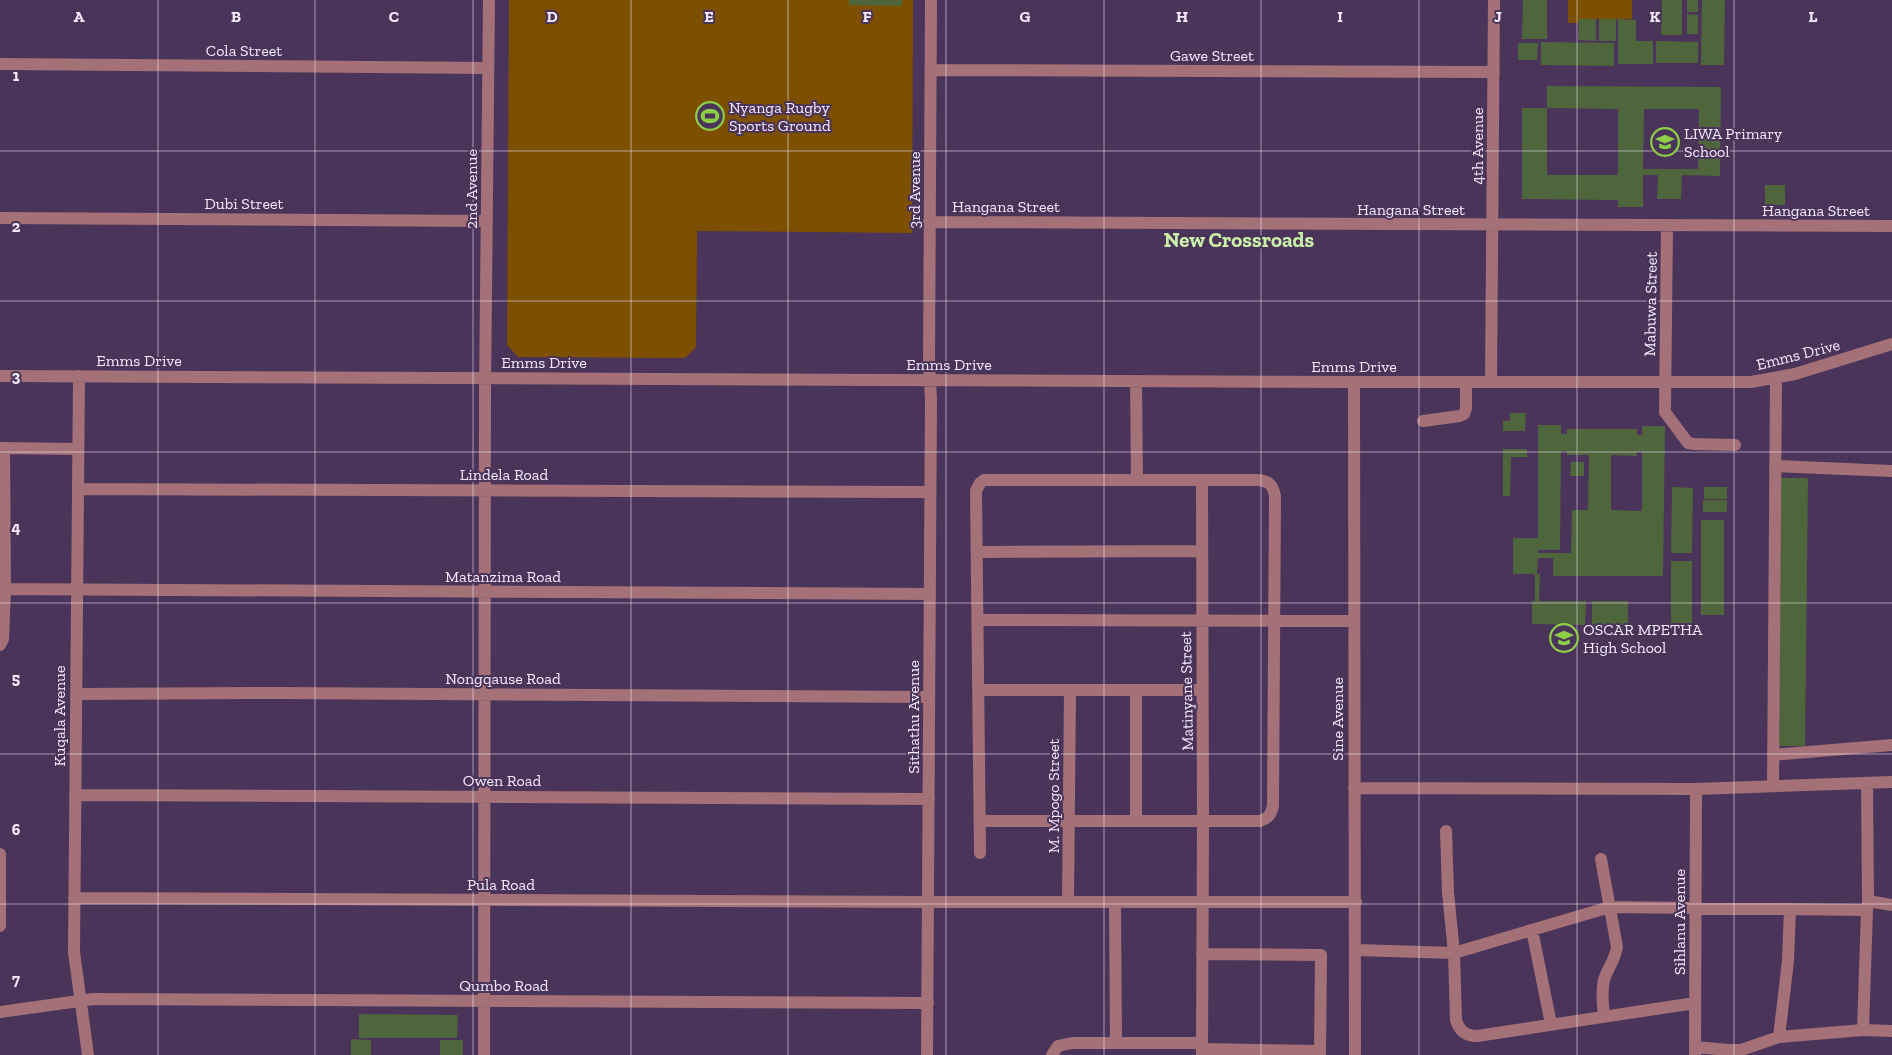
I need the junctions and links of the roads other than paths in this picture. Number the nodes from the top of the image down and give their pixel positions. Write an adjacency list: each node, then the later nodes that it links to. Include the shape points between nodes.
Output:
1 (489, 0): 5 (street, 2nd Avenue)
2 (931, 0): 6 (street, 3rd Avenue)
3 (1494, 0): 7 (street, 4th Avenue)
4 (0, 64): 5 (street, Cola Street)
5 (488, 68): 9 (street, 2nd Avenue)
6 (931, 70): 7 (street, Gawe Street); 10 (street, 3rd Avenue)
7 (1494, 72): 11 (street, 4th Avenue)
8 (0, 218): 9 (street, Dubi Street)
9 (487, 221): 17 (street, 2nd Avenue)
10 (930, 222): 11 (street, Hangana Street); 19 (street, 3rd Avenue)
11 (1493, 225): 12 (street, Hangana Street); 23 (street, 4th Avenue)
12 (1667, 226): 13 (street, Hangana Street); 24 (street, Mabuwa Street)
13 (1892, 226)
14 (1892, 344): 18 (street, Emms Drive)
15 (0, 376): 16 (street, Emms Drive)
16 (79, 376): 17 (street, Emms Drive); 28 (street, Kuqala Avenue)
17 (486, 378): 19 (street, Emms Drive); 34 (street, 2nd Avenue)
18 (1776, 379): 24 (street, Emms Drive); 29 (street)
19 (930, 380): 20 (street, Emms Drive); 35 (street, Sithathu Avenue)
20 (1136, 381): 21 (street, Emms Drive); 31 (street)
21 (1354, 382): 22 (street, Emms Drive); 45 (street, Sine Avenue)
22 (1466, 382): 23 (street, Emms Drive); 25 (street, via 1464,414)
23 (1491, 382): 24 (street, Emms Drive)
24 (1665, 383): 26 (street, Mabuwa Street, via 1665,412 1685,440 1694,444)
25 (1423, 421)
26 (1735, 444)
27 (2, 448): 28 (street); 38 (street)
28 (78, 449): 33 (street, Kuqala Avenue)
29 (1775, 466): 30 (street); 55 (street)
30 (1892, 470)
31 (1137, 480): 32 (street); 36 (street, via 984,480 976,491)
32 (1202, 480): 37 (street, Matinyane Street); 44 (street, via 1258,480 1271,484 1275,496)
33 (78, 488): 34 (street, Lindela Road); 39 (street, Kuqala Avenue)
34 (485, 490): 35 (street, Lindela Road); 40 (street, 2nd Avenue)
35 (930, 492): 41 (street, Sithathu Avenue)
36 (977, 552): 37 (street); 42 (street)
37 (1202, 552): 43 (street, Matinyane Street)
38 (2, 589): 39 (street, Matanzima Road); 46 (street, via 3,639)
39 (77, 590): 40 (street, Matanzima Road); 51 (street, Kuqala Avenue)
40 (485, 592): 41 (street, Matanzima Road); 52 (street, 2nd Avenue)
41 (930, 594): 53 (street, Sithathu Avenue)
42 (978, 620): 43 (street); 47 (street)
43 (1201, 621): 44 (street); 50 (street, Matinyane Street)
44 (1274, 621): 45 (street); 67 (street, via 1271,814 1260,822)
45 (1354, 621): 59 (street, Sine Avenue)
46 (0, 646)
47 (979, 690): 48 (street); 64 (street)
48 (1070, 690): 49 (street); 65 (street, M. Mpogo Street)
49 (1136, 690): 50 (street); 66 (street)
50 (1202, 690): 67 (street, Matinyane Street)
51 (76, 694): 52 (street, Nongqause Road); 61 (street, Kuqala Avenue)
52 (485, 694): 53 (street, Nongqause Road); 62 (street, 2nd Avenue)
53 (930, 697): 63 (street, Sithathu Avenue)
54 (1892, 745): 55 (street)
55 (1773, 754): 58 (street)
56 (1892, 782): 57 (street)
57 (1867, 783): 58 (street); 79 (street)
58 (1772, 786): 60 (street)
59 (1354, 788): 60 (street); 78 (street, Sine Avenue)
60 (1696, 789): 82 (street, Sihlanu Avenue)
61 (75, 795): 62 (street, Owen Road); 72 (street, Kuqala Avenue)
62 (484, 797): 63 (street, Owen Road); 73 (street, 2nd Avenue)
63 (929, 798): 75 (street, Sithathu Avenue)
64 (980, 821): 65 (street); 69 (street)
65 (1069, 821): 66 (street); 76 (street, M. Mpogo Street)
66 (1136, 821): 67 (street)
67 (1204, 822): 74 (street, Matinyane Street)
68 (1446, 831): 87 (street)
69 (980, 853)
70 (0, 854): 84 (street)
71 (1601, 859): 81 (street)
72 (74, 898): 73 (street, Pula Road); 90 (street, Kuqala Avenue, via 74,952)
73 (484, 900): 75 (street, Pula Road); 89 (street, 2nd Avenue)
74 (1203, 901): 77 (street, Pula Road); 78 (street, Pula Road); 88 (street, Matinyane Street)
75 (928, 902): 76 (street, Pula Road); 91 (street, Sithathu Avenue)
76 (1068, 902): 77 (street, Pula Road)
77 (1115, 902): 99 (street)
78 (1356, 902): 86 (street, Sine Avenue)
79 (1868, 905): 80 (street); 83 (street); 96 (street)
80 (1892, 905)
81 (1610, 907): 82 (street); 85 (street); 94 (street, via 1617,947 1615,960 1602,988)
82 (1696, 909): 83 (street); 92 (street, Sihlanu Avenue)
83 (1790, 909): 98 (street)
84 (0, 926)
85 (1532, 930): 87 (street); 95 (street)
86 (1356, 950): 87 (street); 107 (street, Sine Avenue)
87 (1454, 953): 95 (street, via 1456,1020 1459,1029 1467,1035)
88 (1202, 954): 100 (street, Matinyane Street); 102 (street, via 1321,954)
89 (484, 1001): 90 (street, Qumbo Road, via 92,999); 91 (street, Qumbo Road); 104 (street, 2nd Avenue)
90 (80, 1002): 93 (street, Qumbo Road); 103 (street, Kuqala Avenue)
91 (928, 1003): 105 (street, Sithathu Avenue)
92 (1695, 1003): 94 (street); 101 (street, Sihlanu Avenue)
93 (0, 1012)
94 (1604, 1016): 95 (street)
95 (1551, 1024)
96 (1862, 1030): 97 (street); 98 (street)
97 (1892, 1032)
98 (1779, 1037): 101 (street, via 1741,1050)
99 (1116, 1043): 100 (street); 106 (street, via 1065,1044 1058,1046)
100 (1202, 1049): 102 (street)
101 (1695, 1051)
102 (1320, 1053)
103 (88, 1055)
104 (484, 1055)
105 (927, 1055)
106 (1052, 1055)
107 (1355, 1055)

